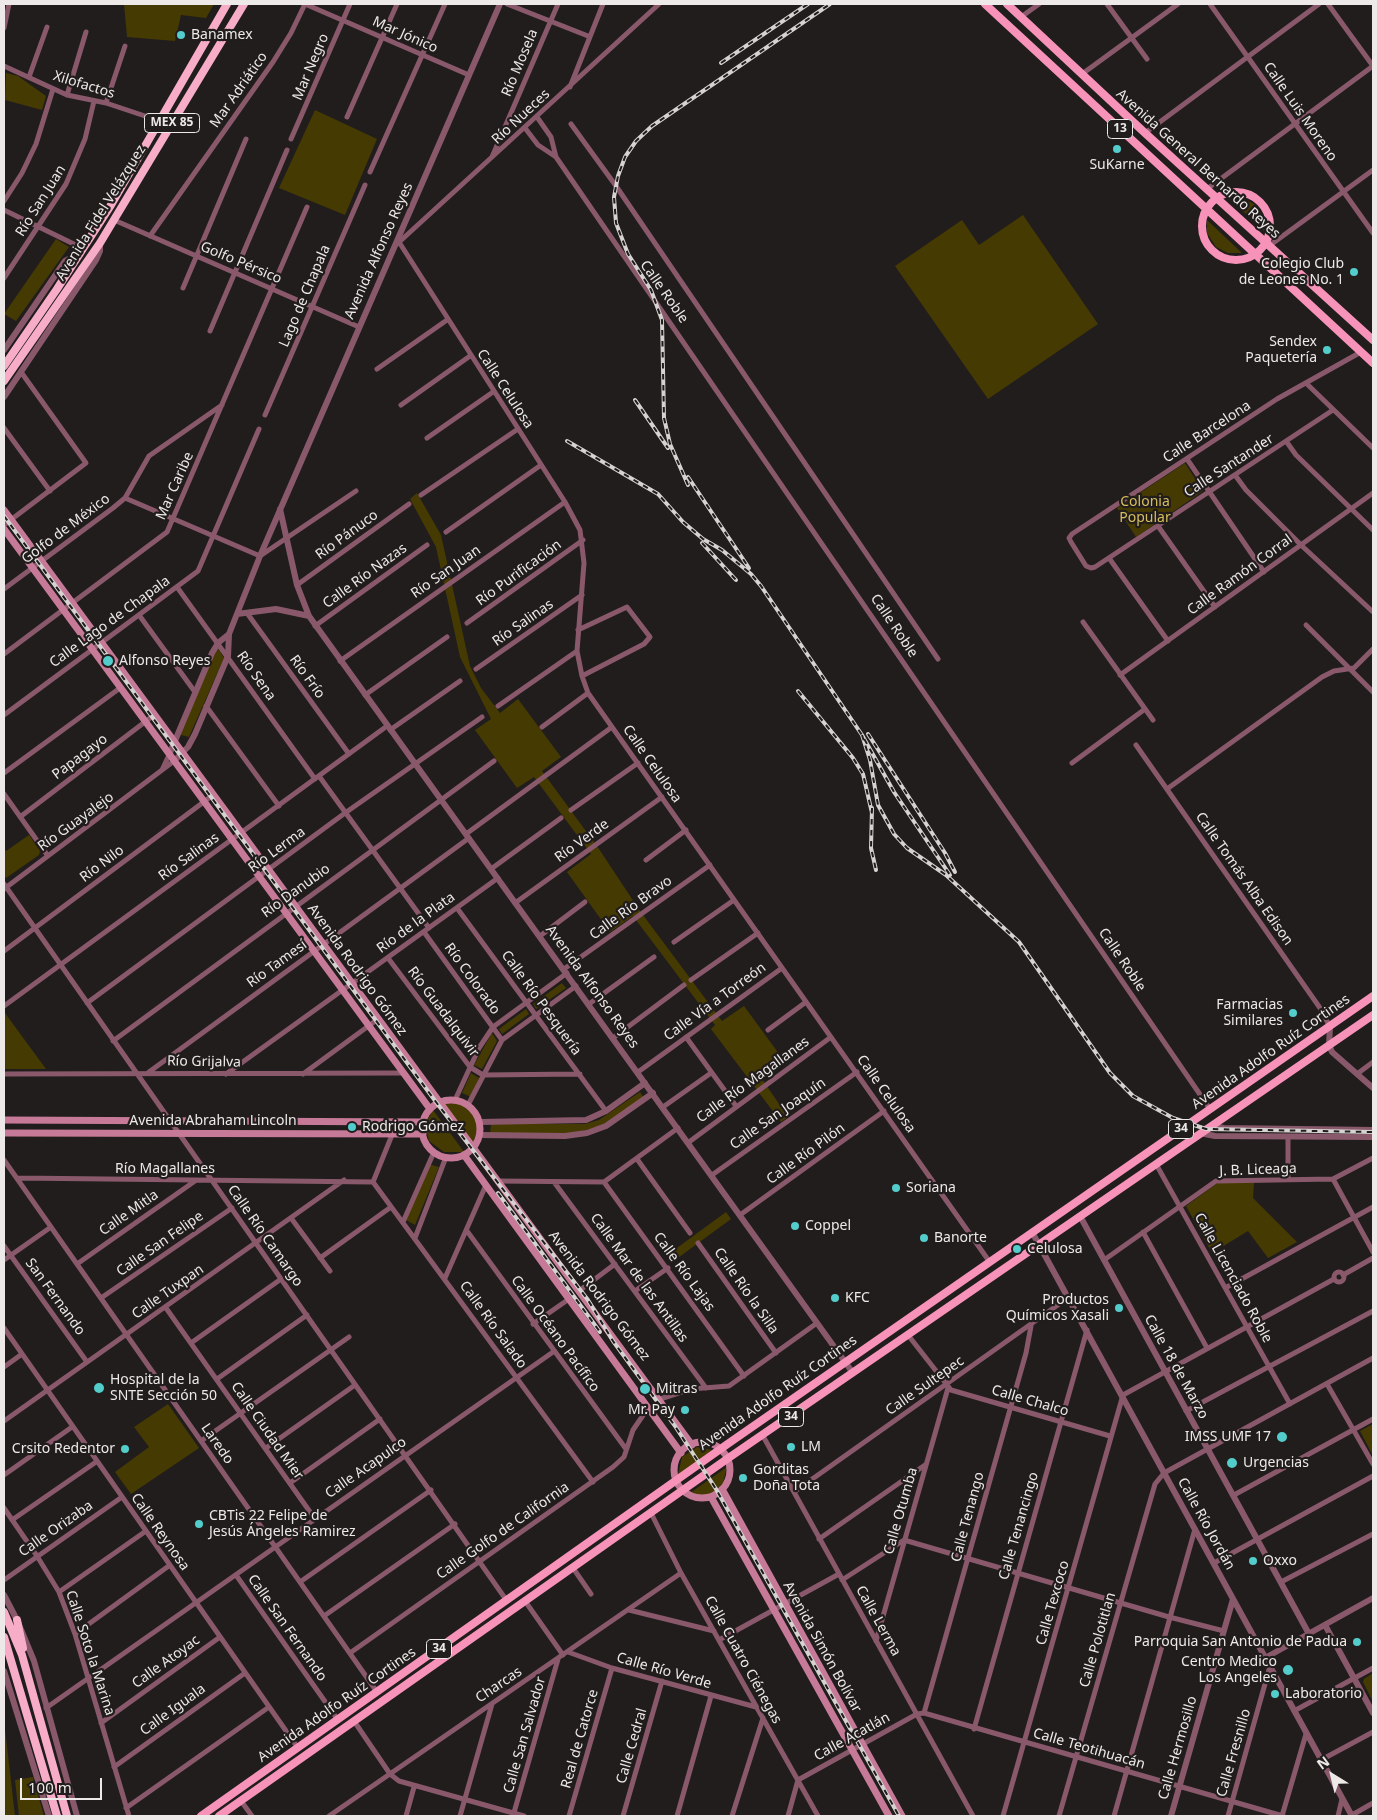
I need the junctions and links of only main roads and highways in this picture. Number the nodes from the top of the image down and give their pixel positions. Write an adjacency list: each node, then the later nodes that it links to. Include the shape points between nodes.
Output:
1 (227, 4): 11 (highway, Avenida Fidel Velázquez / MEX 85, via 161,121 57,289)
2 (244, 4): 12 (highway, Avenida Fidel Velázquez / MEX 85, via 100,243)
3 (985, 4): 6 (main road, Avenida General Bernardo Reyes / 13)
4 (1007, 4): 5 (main road, Avenida General Bernardo Reyes / 13)
5 (1217, 198): 6 (main road); 7 (main road, Avenida General Bernardo Reyes / 13); 7 (main road, via 1241,192 1256,198 1269,217)
6 (1207, 210): 8 (main road, Avenida General Bernardo Reyes / 13); 8 (main road, via 1203,230 1214,251 1225,258 1235,259)
7 (1268, 244): 8 (main road); 9 (main road, Avenida General Bernardo Reyes / 13)
8 (1255, 254): 10 (main road, Avenida General Bernardo Reyes / 13)
9 (1373, 340)
10 (1373, 363)
11 (4, 366)
12 (4, 381)
13 (4, 510): 17 (main road, Avenida Rodrigo Gómez)
14 (4, 529): 18 (main road, Avenida Rodrigo Gómez)
15 (1373, 996): 26 (main road, Avenida Adolfo Ruíz Cortines / 34)
16 (1373, 1014): 28 (main road, Avenida Adolfo Ruíz Cortines / 34)
17 (439, 1102): 18 (main road); 23 (main road, Avenida Rodrigo Gómez); 23 (main road, via 456,1100 468,1105 477,1115 480,1135)
18 (430, 1109): 20 (main road)
19 (4, 1120): 20 (main road)
20 (423, 1122): 22 (main road)
21 (4, 1133): 22 (main road, Avenida Abraham Lincoln)
22 (423, 1134): 24 (main road, via 434,1152 446,1157)
23 (473, 1148): 24 (main road); 25 (main road, Avenida Rodrigo Gómez)
24 (464, 1154): 27 (main road, Avenida Rodrigo Gómez)
25 (692, 1445): 26 (main road, via 709,1443); 27 (main road)
26 (720, 1449): 28 (main road); 29 (main road, Avenida Adolfo Ruíz Cortines / 34)
27 (681, 1452): 29 (main road, via 675,1466)
28 (728, 1459): 31 (main road, via 730,1470); 32 (main road, Avenida Adolfo Ruíz Cortines / 34)
29 (676, 1480): 30 (main road, Avenida Adolfo Ruíz Cortines / 34); 32 (main road)
30 (664, 1489): 34 (main road, via 671,1493); 43 (main road, Avenida Adolfo Ruíz Cortines / 34)
31 (722, 1489): 33 (main road); 46 (main road, Avenida Simón Bolívar)
32 (683, 1491): 33 (main road, via 696,1498); 34 (main road, Avenida Adolfo Ruíz Cortines / 34)
33 (711, 1497): 45 (main road, Avenida Simón Bolívar)
34 (670, 1499): 44 (main road, Avenida Adolfo Ruíz Cortines / 34)
35 (4, 1612): 39 (highway)
36 (17, 1620): 39 (highway)
37 (4, 1637): 40 (highway)
38 (4, 1653): 40 (highway)
39 (22, 1655): 42 (highway)
40 (12, 1662): 41 (highway)
41 (57, 1816)
42 (67, 1816)
43 (201, 1816)
44 (219, 1816)
45 (889, 1816)
46 (902, 1816)

